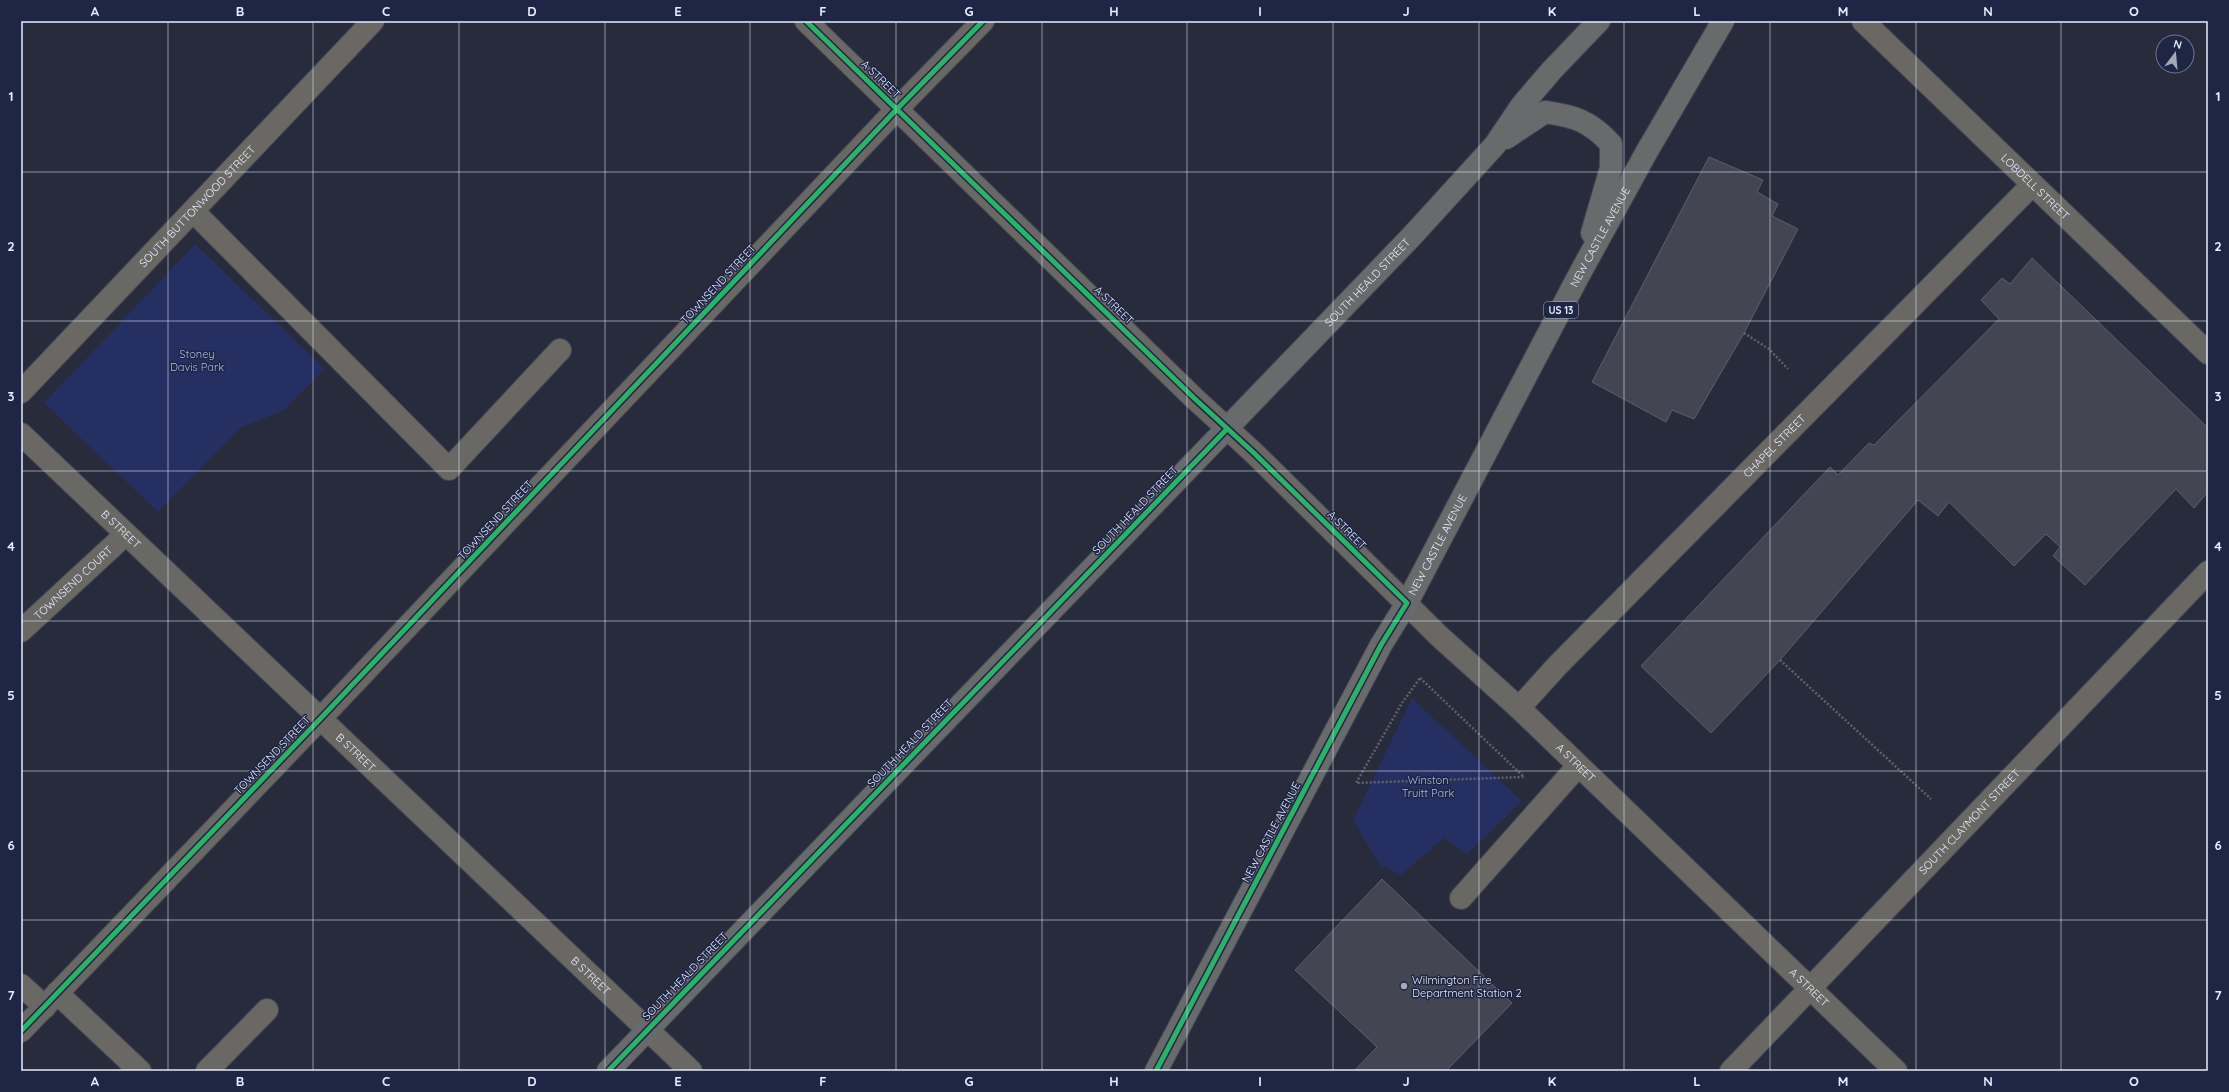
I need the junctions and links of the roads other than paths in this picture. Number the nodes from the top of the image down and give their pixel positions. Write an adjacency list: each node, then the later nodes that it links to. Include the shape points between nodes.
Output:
1 (373, 21): 10 (street, SOUTH BUTTONWOOD STREET)
2 (806, 21): 7 (street, A STREET)
3 (983, 21): 7 (street, TOWNSEND STREET)
4 (1599, 21): 8 (main road, SOUTH HEALD STREET, via 1522,105)
5 (1723, 21): 11 (main road, NEW CASTLE AVENUE / US 13, via 1646,153)
6 (1863, 21): 9 (street, LOBDELL STREET)
7 (898, 109): 15 (street, A STREET); 22 (street, TOWNSEND STREET)
8 (1495, 145): 11 (main road, via 1544,112 1578,119 1597,129 1611,144 1611,168); 15 (main road, SOUTH HEALD STREET, via 1411,237)
9 (2032, 185): 13 (street, LOBDELL STREET); 21 (street, CHAPEL STREET, via 1556,666)
10 (193, 211): 12 (street, via 449,469); 14 (street, SOUTH BUTTONWOOD STREET)
11 (1580, 275): 19 (main road, NEW CASTLE AVENUE / US 13)
12 (560, 350)
13 (2208, 353)
14 (21, 392)
15 (1227, 429): 19 (street, A STREET); 29 (main road, SOUTH HEALD STREET)
16 (21, 434): 17 (street, B STREET)
17 (126, 534): 20 (street, TOWNSEND COURT); 22 (street, B STREET)
18 (2208, 572): 26 (street, SOUTH CLAYMONT STREET)
19 (1407, 603): 21 (street, A STREET, via 1439,636); 35 (main road, NEW CASTLE AVENUE / US 13, via 1381,644)
20 (21, 631)
21 (1519, 708): 23 (street, A STREET)
22 (321, 718): 27 (street, TOWNSEND STREET); 29 (street, B STREET)
23 (1578, 766): 24 (street); 26 (street, A STREET)
24 (1460, 898)
25 (21, 985): 27 (street)
26 (1810, 989): 36 (street, SOUTH CLAYMONT STREET); 37 (street, A STREET)
27 (51, 1000): 30 (street, TOWNSEND STREET); 31 (street)
28 (267, 1010): 32 (street)
29 (648, 1030): 33 (main road, SOUTH HEALD STREET); 34 (street, B STREET)
30 (21, 1031)
31 (140, 1071)
32 (207, 1071)
33 (608, 1071)
34 (691, 1071)
35 (1156, 1071)
36 (1732, 1071)
37 (1896, 1071)

